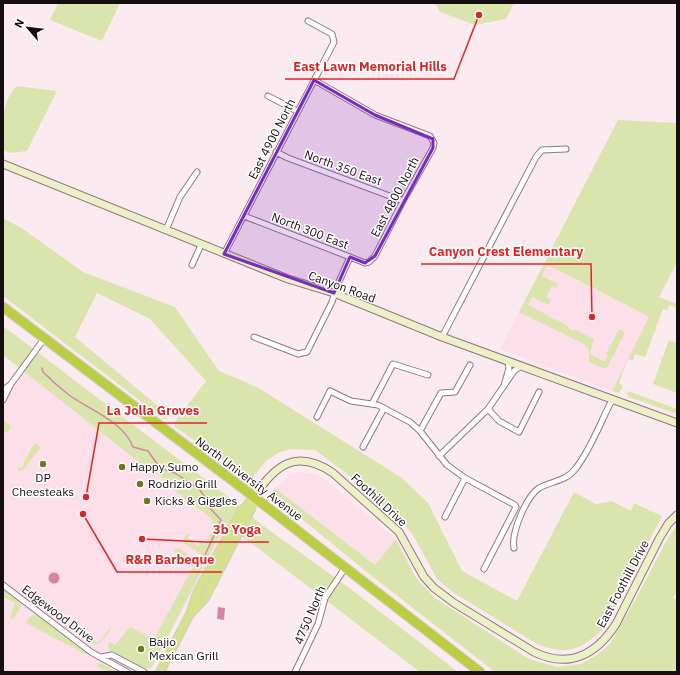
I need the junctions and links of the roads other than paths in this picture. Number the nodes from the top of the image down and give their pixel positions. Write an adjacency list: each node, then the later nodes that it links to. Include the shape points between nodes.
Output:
1 (308, 21): 2 (street, East 4900 North, via 332,34 334,42)
2 (314, 80): 4 (street, East 4900 North); 9 (street, East 4800 North, via 375,115 433,139 433,148)
3 (268, 96): 4 (street)
4 (298, 111): 6 (street, East 4900 North)
5 (566, 149): 20 (street, via 542,150 536,157)
6 (276, 152): 9 (street, North 350 East); 10 (street, East 4900 North)
7 (3, 164): 11 (main road, Canyon Road)
8 (197, 172): 11 (street, via 183,190)
9 (403, 201): 15 (street, East 4800 North, via 376,256)
10 (244, 216): 13 (street, East 4900 North); 14 (street, North 300 East)
11 (166, 230): 12 (main road, Canyon Road)
12 (201, 245): 13 (main road, Canyon Road); 16 (street)
13 (224, 254): 17 (main road, Canyon Road)
14 (350, 257): 15 (street, North 300 East); 17 (street)
15 (369, 262)
16 (192, 265)
17 (334, 294): 19 (street, via 307,352 298,354); 20 (main road, Canyon Road)
18 (3, 307): 21 (highway, North University Avenue)
19 (254, 337)
20 (442, 337): 22 (main road, Canyon Road)
21 (44, 339): 26 (street); 41 (highway, North University Avenue)
22 (508, 361): 24 (main road, Canyon Road); 27 (street, via 509,368)
23 (470, 365): 37 (street, via 455,392 441,393)
24 (521, 366): 27 (street, via 514,371); 31 (main road, Canyon Road)
25 (428, 375): 32 (street, via 393,364)
26 (11, 384): 28 (street); 30 (street)
27 (504, 386): 34 (street)
28 (3, 390)
29 (539, 392): 34 (street, via 518,432 499,421)
30 (3, 400)
31 (612, 400): 36 (main road, Canyon Road); 44 (street, via 576,468 565,478 538,489 532,495 516,526)
32 (372, 404): 33 (street); 35 (street, via 351,401 330,391)
33 (384, 408): 37 (street); 38 (street)
34 (488, 409): 39 (street)
35 (317, 417)
36 (677, 423)
37 (420, 430): 39 (street)
38 (363, 447)
39 (439, 456): 40 (street)
40 (465, 478): 43 (street); 46 (street, via 516,507)
41 (254, 497): 45 (highway, North University Avenue); 48 (main road, Foothill Drive, via 270,475 284,464 301,461 320,465 333,473 399,532 424,577 440,594 540,655 562,660); 52 (main road, via 236,519 197,592 190,614)
42 (677, 515): 48 (main road, East Foothill Drive, via 658,539 608,636 595,649)
43 (445, 518)
44 (514, 548)
45 (345, 568): 53 (street, 4750 North, via 325,598 318,624); 54 (highway, North University Avenue)
46 (484, 569)
47 (3, 585): 49 (street, Edgewood Drive)
48 (581, 656)
49 (101, 657): 50 (street, Edgewood Drive); 51 (street, Edgewood Drive, via 112,655)
50 (127, 672)
51 (144, 672)
52 (160, 672)
53 (295, 672)
54 (480, 672)

